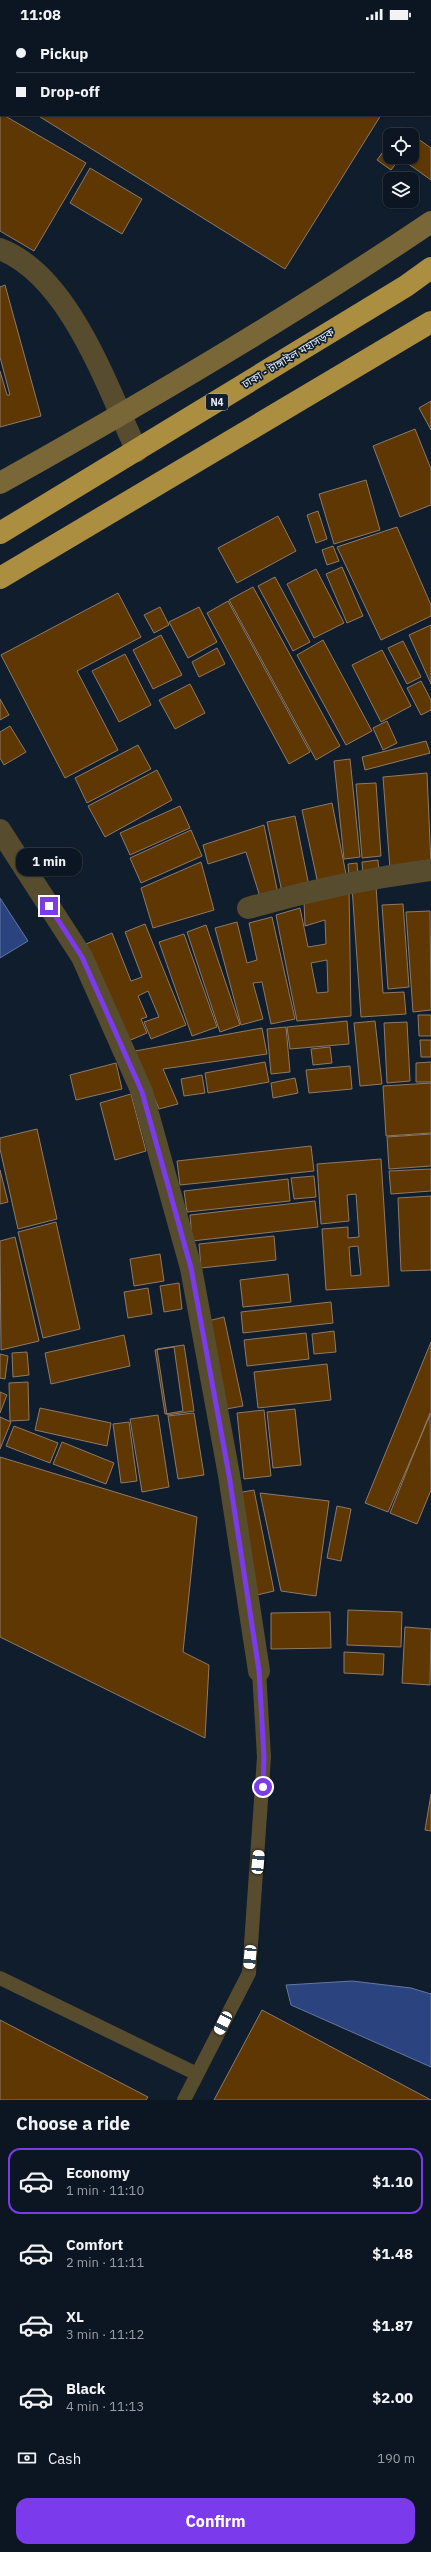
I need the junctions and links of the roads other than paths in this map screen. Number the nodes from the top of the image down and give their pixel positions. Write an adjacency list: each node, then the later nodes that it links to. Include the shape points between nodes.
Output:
1 (431, 222): 5 (main road, via 359,270)
2 (0, 249): 5 (street, via 18,256 34,271 78,324)
3 (431, 268): 6 (highway, ঢাকা - টাঙ্গাইল মহাসড়ক / N4, via 406,286)
4 (431, 322): 9 (highway)
5 (120, 416): 6 (street); 7 (main road)
6 (137, 451): 8 (highway, ঢাকা - টাঙ্গাইল মহাসড়ক / N4)
7 (0, 483)
8 (0, 533)
9 (0, 578)
10 (0, 830): 13 (street, via 82,957 142,1092 191,1268 229,1475)
11 (431, 870): 12 (street, via 379,877)
12 (248, 908)
13 (259, 1671): 15 (lane, via 264,1757 249,1973)
14 (0, 1978): 15 (lane)
15 (198, 2074): 16 (lane)
16 (184, 2100)

